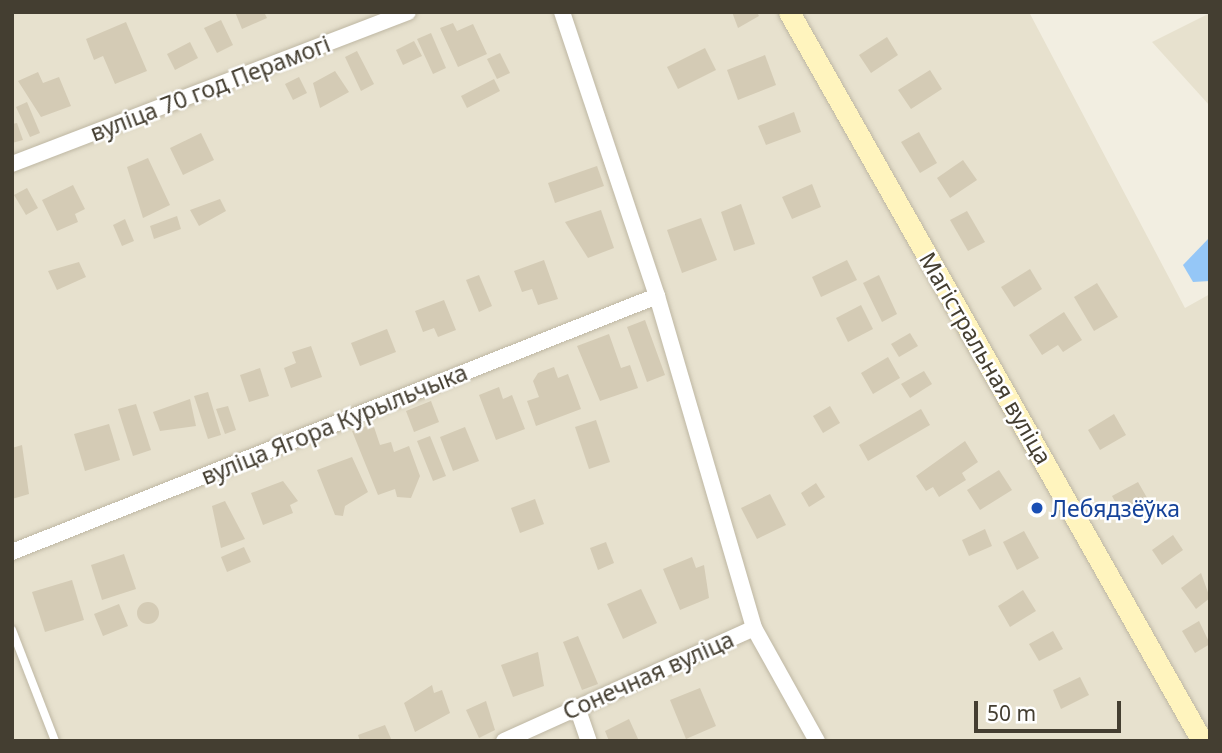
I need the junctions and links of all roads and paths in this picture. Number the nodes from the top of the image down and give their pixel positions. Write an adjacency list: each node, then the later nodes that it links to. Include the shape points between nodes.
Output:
1 (408, 12): 4 (street, вуліца 70 год Перамогі)
2 (562, 12): 5 (street)
3 (789, 12): 14 (main road, Магістральная вуліца)
4 (12, 164)
5 (657, 296): 6 (street, вуліца Ягора Курыльчыка); 7 (street)
6 (12, 552)
7 (754, 628): 9 (street, Сонечная вуліца); 13 (street)
8 (12, 630): 10 (lane)
9 (577, 707): 11 (street, Сонечная вуліца); 12 (street)
10 (55, 741)
11 (504, 741)
12 (589, 741)
13 (817, 741)
14 (1202, 741)

